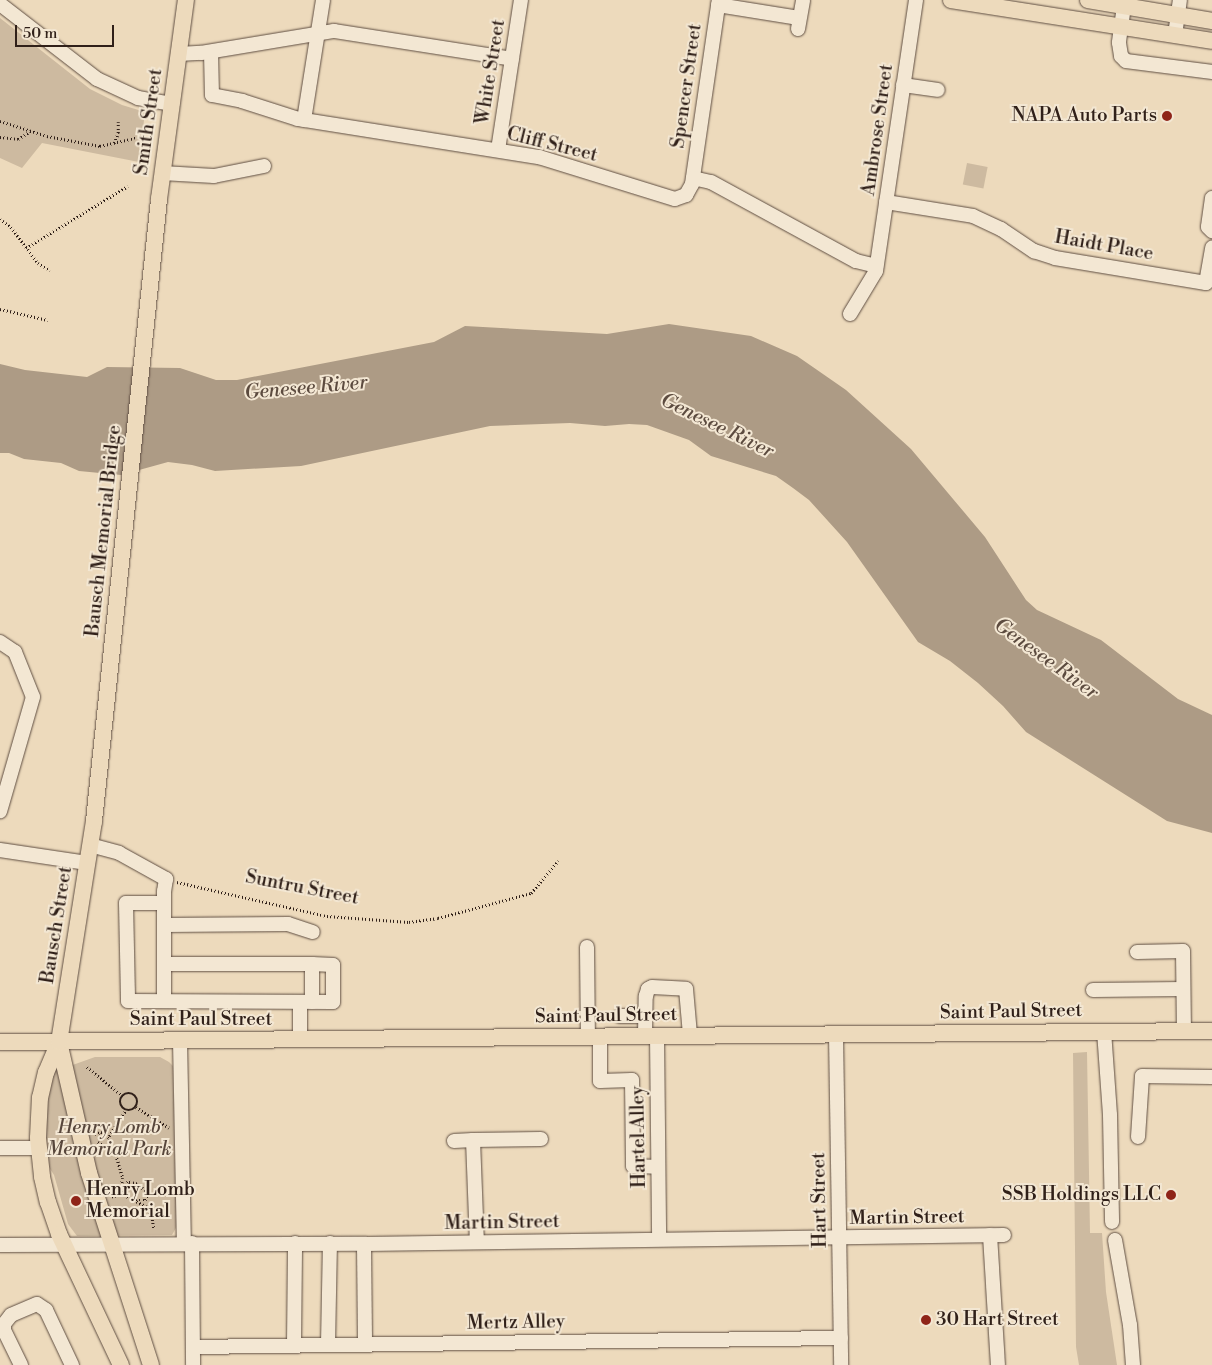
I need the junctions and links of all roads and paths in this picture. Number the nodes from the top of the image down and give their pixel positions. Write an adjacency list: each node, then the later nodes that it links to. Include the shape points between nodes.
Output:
1 (186, 0): 18 (main road, Smith Street)
2 (323, 0): 14 (street)
3 (521, 0): 19 (street, White Street)
4 (803, 0): 8 (street, via 799,24)
5 (916, 0): 21 (street, Ambrose Street)
6 (951, 0): 13 (main road)
7 (1088, 0): 10 (main road)
8 (718, 3): 34 (street, Spencer Street)
9 (0, 4): 23 (street, via 97,79 138,98)
10 (1124, 6): 11 (main road); 13 (street)
11 (1179, 8): 12 (main road); 15 (street)
12 (1212, 22)
13 (1121, 26): 15 (main road); 20 (street, via 1119,50 1126,60)
14 (318, 32): 17 (street); 19 (street, via 351,32); 24 (street)
15 (1175, 35): 16 (main road)
16 (1212, 41)
17 (211, 52): 18 (street); 24 (street, Cliff Street, via 212,95)
18 (179, 54): 23 (main road, Smith Street)
19 (512, 59): 31 (street, White Street)
20 (1212, 72)
21 (903, 85): 22 (street); 37 (street, Ambrose Street)
22 (938, 90)
23 (172, 104): 33 (main road, Smith Street)
24 (304, 120): 31 (street, Cliff Street)
25 (0, 121): 27 (path)
26 (118, 122): 30 (path)
27 (31, 131): 28 (path, via 18,139); 30 (path, via 100,146)
28 (0, 137)
29 (146, 138): 30 (path)
30 (114, 143)
31 (498, 150): 34 (street, Cliff Street, via 555,161 667,198 686,195)
32 (264, 166): 33 (street, via 214,176)
33 (162, 173): 42 (main road, Smith Street)
34 (693, 178): 43 (street, via 711,182 856,261)
35 (128, 186): 40 (path)
36 (1212, 198): 39 (street, via 1208,227)
37 (886, 202): 41 (street, Haidt Place, via 973,216 1001,229 1034,251 1055,258 1206,283); 43 (street, Ambrose Street)
38 (0, 219): 40 (path)
39 (1212, 231)
40 (26, 248): 44 (path, via 38,263)
41 (1212, 248)
42 (154, 250): 50 (main road, Bausch Memorial Bridge)
43 (876, 266): 46 (street, Ambrose Street, via 872,279)
44 (50, 270)
45 (0, 309): 47 (path)
46 (850, 314)
47 (48, 320)
48 (0, 642): 49 (street, via 15,652 33,697)
49 (0, 811)
50 (95, 815): 51 (main road, Bausch Street)
51 (90, 846): 54 (main road, Bausch Street); 55 (street, via 119,854)
52 (0, 850): 54 (street)
53 (558, 861): 55 (path, Suntru Street, via 531,893 438,918 410,922 318,915)
54 (87, 863): 79 (main road, Bausch Street)
55 (166, 879): 56 (street)
56 (164, 903): 57 (street); 65 (street, via 126,903 128,1001)
57 (164, 925): 58 (street, via 288,924); 61 (street)
58 (313, 932)
59 (587, 947): 75 (street)
60 (1137, 952): 63 (street, via 1183,951)
61 (164, 964): 62 (street); 65 (street)
62 (312, 964): 66 (street); 66 (street, via 333,965 333,1002)
63 (1183, 989): 64 (street); 69 (street)
64 (1093, 990)
65 (164, 1001): 66 (street)
66 (306, 1002): 77 (street)
67 (620, 1016): 68 (street)
68 (645, 1016): 72 (street, Hartel Alley); 73 (street, Hartel Alley, via 648,989 682,987 687,993)
69 (1184, 1030): 70 (main road, Saint Paul Street); 71 (main road, Saint Paul Street)
70 (1212, 1030)
71 (1096, 1031): 74 (main road, Saint Paul Street); 106 (street, via 1110,1115)
72 (651, 1035): 73 (main road, Saint Paul Street); 75 (main road, Saint Paul Street); 96 (street, Hartel Alley)
73 (690, 1035): 74 (main road, Saint Paul Street)
74 (836, 1035): 110 (street, Hart Street)
75 (594, 1036): 77 (main road, Saint Paul Street); 96 (street, via 600,1081 632,1080 633,1166)
76 (180, 1040): 77 (main road, Saint Paul Street); 79 (main road, Saint Paul Street); 117 (street)
77 (300, 1040)
78 (0, 1042): 79 (main road, Saint Paul Street)
79 (59, 1042): 95 (main road, via 51,1056 42,1089); 116 (main road, via 83,1153)
80 (88, 1067): 82 (path)
81 (1212, 1077): 88 (street, via 1142,1076)
82 (123, 1096): 83 (path, via 135,1096 138,1100); 84 (path, via 121,1104)
83 (136, 1107): 84 (path); 85 (path)
84 (126, 1110): 86 (path)
85 (169, 1128)
86 (111, 1132): 87 (path); 89 (path)
87 (106, 1134): 89 (path); 93 (path, via 98,1132 94,1137 101,1145)
88 (1138, 1137)
89 (109, 1138): 93 (path)
90 (541, 1139): 92 (street)
91 (454, 1140): 92 (street)
92 (473, 1140): 114 (street)
93 (109, 1145): 97 (path)
94 (0, 1148): 95 (street)
95 (39, 1148): 120 (main road, via 46,1196)
96 (658, 1167): 111 (street, Hartel Alley)
97 (122, 1173): 98 (path); 99 (path)
98 (132, 1182): 99 (path); 103 (path, via 146,1190)
99 (122, 1187): 101 (path); 102 (path)
100 (108, 1194): 101 (path)
101 (116, 1196): 102 (path)
102 (127, 1197): 104 (path)
103 (147, 1199): 104 (path, via 143,1202); 105 (path)
104 (136, 1200): 105 (path)
105 (150, 1210): 107 (path)
106 (1112, 1222)
107 (154, 1228)
108 (990, 1235): 109 (street, Martin Street); 110 (street, Martin Street); 132 (street)
109 (1004, 1235)
110 (839, 1237): 111 (street, Martin Street); 121 (street, Hart Street)
111 (659, 1239): 114 (street, Martin Street)
112 (1115, 1240): 133 (street, via 1130,1324)
113 (330, 1242): 115 (street, Martin Street); 118 (street, Martin Street); 124 (street)
114 (477, 1242): 118 (street, Martin Street)
115 (295, 1243): 117 (street, Martin Street); 123 (street)
116 (111, 1244): 117 (street, Martin Street); 120 (street, Martin Street); 129 (main road)
117 (188, 1244): 125 (street)
118 (364, 1244): 122 (street)
119 (0, 1245): 120 (street, Martin Street)
120 (64, 1245): 128 (main road)
121 (841, 1338): 122 (street, Mertz Alley); 131 (street, Hart Street)
122 (365, 1344): 124 (street, Mertz Alley)
123 (294, 1345): 124 (street, Mertz Alley); 125 (street, Mertz Alley)
124 (328, 1345)
125 (193, 1347): 130 (street)
126 (21, 1365): 127 (street, via 4,1324 11,1315 37,1304 46,1310)
127 (72, 1365)
128 (121, 1365)
129 (151, 1365)
130 (193, 1365)
131 (841, 1365)
132 (998, 1365)
133 (1133, 1365)

